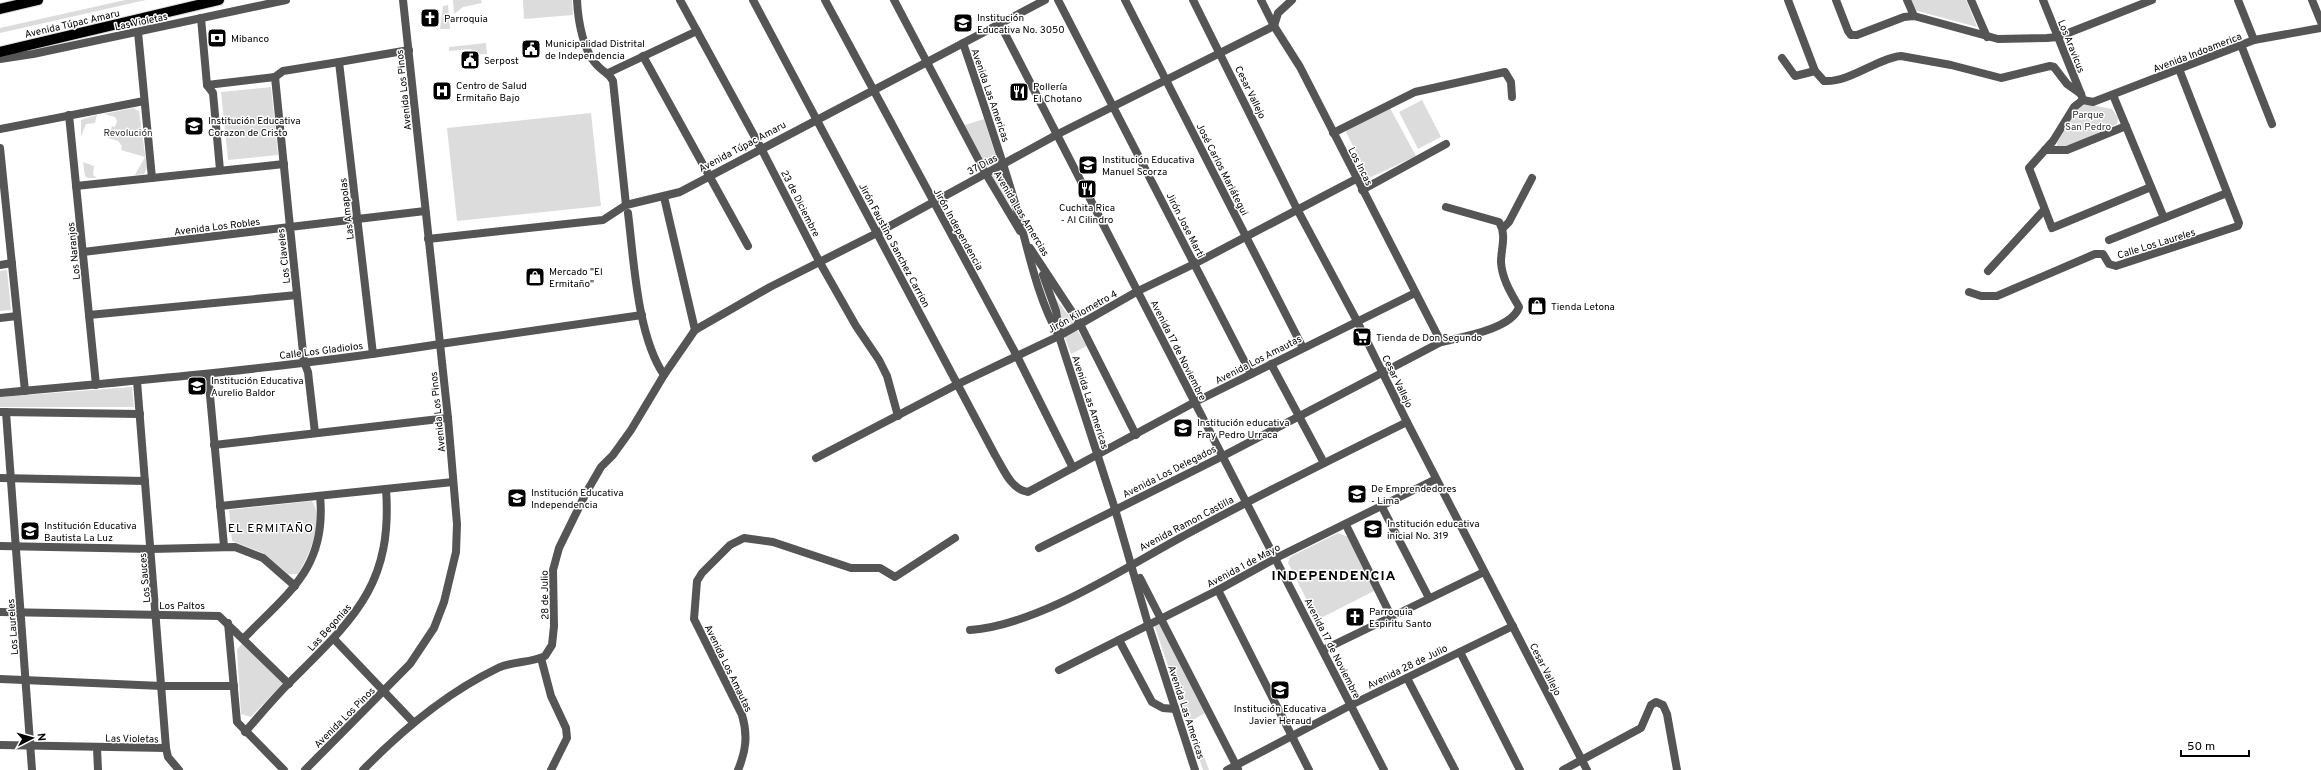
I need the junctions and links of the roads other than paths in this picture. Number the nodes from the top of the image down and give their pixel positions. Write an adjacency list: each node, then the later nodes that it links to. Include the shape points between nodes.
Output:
1 (38, 0): 24 (main road)
2 (219, 0): 39 (main road, Avenida Túpac Amaru)
3 (286, 0): 26 (street, Las Violetas)
4 (403, 0): 38 (street, Avenida Los Pinos)
5 (577, 0): 48 (street, via 582,34 600,68)
6 (680, 0): 31 (street, 23 de Diciembre)
7 (753, 0): 59 (street, Jirón Faustino Sanchez Carrion)
8 (825, 0): 52 (street, Jirón Independencia)
9 (894, 0): 45 (street, Avenida Las Amercias)
10 (1045, 0): 28 (street, Avenida Túpac Amaru)
11 (1058, 0): 57 (street, Jirón Jose Marti)
12 (1125, 0): 50 (street, José Carlos Mariátegui)
13 (1193, 0): 40 (street, Cesar Vallejo)
14 (1261, 0): 29 (street, Los Incas)
15 (1292, 0): 29 (street, via 1278,13)
16 (1788, 0): 47 (street)
17 (1836, 0): 25 (street, via 1851,35)
18 (1907, 0): 25 (street)
19 (1971, 0): 33 (street)
20 (2043, 0): 34 (street, Los Aravicus)
21 (2152, 0): 34 (street)
22 (2238, 0): 35 (street)
23 (2312, 0): 27 (street)
24 (0, 9)
25 (1914, 16): 33 (street)
26 (201, 18): 32 (street, Las Violetas); 51 (street)
27 (2321, 22)
28 (1000, 24): 36 (street, Avenida Túpac Amaru); 64 (street, Avenida 17 de Noviembre)
29 (1274, 26): 40 (street, 37 Dias); 63 (street, Los Incas, via 1300,67)
30 (2321, 28): 35 (street, Avenida Indoamerica)
31 (697, 31): 41 (street); 67 (street, 23 de Diciembre)
32 (138, 32): 42 (street, Las Violetas, via 33,54); 56 (street)
33 (1987, 36): 34 (street, via 1998,39)
34 (2058, 37): 55 (street, Los Aravicus)
35 (2254, 40): 37 (street, Avenida Indoamerica)
36 (963, 43): 45 (street, Avenida Túpac Amaru); 70 (street, Avenida Las Americas)
37 (2241, 45): 46 (street, Avenida Indoamerica); 60 (street)
38 (409, 50): 44 (street); 87 (street, Avenida Los Pinos)
39 (0, 52)
40 (1220, 53): 50 (street, 37 Dias); 85 (street, Cesar Vallejo)
41 (643, 56): 48 (street); 74 (street)
42 (0, 58)
43 (1782, 58): 47 (street, via 1795,76)
44 (340, 62): 49 (street, via 283,71); 89 (street, Las Amapolas)
45 (927, 63): 52 (street, Avenida Túpac Amaru); 72 (street, Avenida Las Amercias)
46 (2179, 69): 53 (street, Avenida Indoamerica); 80 (street)
47 (1815, 71): 55 (street, via 1821,80 1836,80 1901,56 2001,78 2050,66 2054,67 2067,84)
48 (608, 73): 84 (street, via 615,92)
49 (275, 77): 51 (street); 69 (street, Los Claveles)
50 (1166, 79): 57 (street, 37 Dias); 93 (street, José Carlos Mariátegui)
51 (207, 85): 71 (street, via 213,93)
52 (873, 91): 59 (street, Avenida Túpac Amaru); 82 (street, Jirón Independencia)
53 (2113, 95): 55 (street, Avenida Indoamerica, via 2093,102); 61 (street)
54 (1512, 97): 63 (street, via 1512,82 1505,72 1415,92)
55 (2082, 97): 68 (street)
56 (144, 101): 58 (street); 73 (street)
57 (1114, 107): 64 (street, 37 Dias); 101 (street, Jirón Jose Marti)
58 (69, 115): 62 (street); 77 (street, Los Naranjos)
59 (817, 120): 67 (street, Avenida Túpac Amaru); 92 (street, Jirón Faustino Sanchez Carrion)
60 (2272, 124)
61 (2126, 126): 68 (street, via 2067,150); 78 (street)
62 (0, 129)
63 (1333, 133): 76 (street, Los Incas)
64 (1058, 134): 70 (street, 37 Dias); 104 (street, Avenida 17 de Noviembre)
65 (1446, 144): 79 (street)
66 (0, 148): 100 (street)
67 (762, 150): 74 (street, Avenida Túpac Amaru); 99 (street, 23 de Diciembre)
68 (2045, 150): 86 (street, via 2029,168)
69 (284, 164): 71 (street); 90 (street, Los Claveles)
70 (1004, 164): 72 (street, 37 Dias); 96 (street, Avenida Las Americas)
71 (220, 170): 73 (street)
72 (986, 174): 82 (street, 37 Dias); 96 (street, Avenida Las Amercias)
73 (152, 178): 77 (street)
74 (709, 178): 81 (street, Avenida Túpac Amaru, via 680,192); 97 (street)
75 (1532, 178): 91 (street, via 1509,222)
76 (1356, 179): 79 (street, Los Incas); 85 (street, Jirón Kilometro 4)
77 (76, 186): 98 (street, Los Naranjos)
78 (2152, 187): 86 (street, via 2052,228); 88 (street)
79 (1362, 190): 106 (street, Los Incas)
80 (2227, 193): 88 (street); 105 (street, Calle Los Laureles, via 2239,223 2237,227 2116,266 2109,264 2103,254 2095,254 1997,296 1981,296)
81 (664, 196): 84 (street, Avenida Túpac Amaru); 114 (street)
82 (933, 202): 92 (street, 37 Dias); 120 (street, Jirón Independencia)
83 (1446, 207): 91 (street, via 1493,219)
84 (627, 209): 94 (street, Avenida Túpac Amaru, via 603,220); 108 (street)
85 (1297, 209): 93 (street, Jirón Kilometro 4); 112 (street, Cesar Vallejo)
86 (2044, 210): 103 (street)
87 (425, 211): 89 (street, Avenida Los Robles); 94 (street, Avenida Los Pinos)
88 (2164, 218): 95 (street)
89 (358, 219): 90 (street, Avenida Los Robles); 119 (street, Las Amapolas)
90 (290, 227): 98 (street, Avenida Los Robles); 107 (street, Los Claveles)
91 (1503, 228): 116 (street, Avenida Los Delegados, via 1501,262 1503,275 1519,307 1516,314 1508,321 1478,333)
92 (877, 233): 99 (street, 37 Dias); 128 (street, Jirón Faustino Sanchez Carrion)
93 (1247, 236): 101 (street, Jirón Kilometro 4); 118 (street, José Carlos Mariátegui)
94 (428, 240): 117 (street, Avenida Los Pinos)
95 (2109, 240)
96 (1026, 242): 113 (street, Avenida Las Amercias); 115 (street, Avenida Las Americas, via 1034,278 1048,317)
97 (748, 246)
98 (83, 252): 109 (street, Los Naranjos)
99 (819, 261): 114 (street, 37 Dias); 136 (street, 23 de Diciembre, via 856,326 879,360)
100 (12, 263): 102 (street); 110 (street)
101 (1194, 264): 104 (street, Jirón Kilometro 4); 125 (street, Jirón Jose Marti)
102 (0, 265)
103 (1988, 271)
104 (1138, 291): 113 (street, Jirón Kilometro 4); 132 (street, Avenida 17 de Noviembre)
105 (1969, 292)
106 (1414, 293): 112 (street, Avenida Los Amautas); 116 (street, Los Incas)
107 (297, 295): 109 (street); 121 (street, Los Claveles)
108 (642, 314): 117 (street, Calle Los Gladiolos); 126 (street, via 656,363)
109 (89, 315): 129 (street, Los Naranjos)
110 (18, 316): 111 (street); 130 (street)
111 (0, 318)
112 (1357, 321): 118 (street, Avenida Los Amautas); 123 (street, Cesar Vallejo)
113 (1080, 324): 115 (street, Jirón Kilometro 4); 140 (street, Avenida Las Amercias)
114 (695, 330): 126 (street, 28 de Julio)
115 (1059, 336): 120 (street, Jirón Kilometro 4); 142 (street, Avenida Las Americas)
116 (1441, 342): 123 (street, Avenida Los Delegados)
117 (440, 344): 119 (street, Calle Los Gladiolos); 137 (street, Avenida Los Pinos)
118 (1303, 348): 122 (street, Avenida Los Amautas)
119 (373, 354): 121 (street, Calle Los Gladiolos)
120 (1017, 356): 128 (street, Jirón Kilometro 4); 146 (street, Jirón Independencia)
121 (304, 362): 124 (street, Calle Los Gladiolos); 139 (street, Los Claveles, via 308,372)
122 (1271, 364): 125 (street, Avenida Los Amautas); 135 (street)
123 (1382, 371): 135 (street, Avenida Los Delegados); 138 (street, Cesar Vallejo)
124 (208, 374): 127 (street, Calle Los Gladiolos); 141 (street)
125 (1251, 374): 132 (street, Avenida Los Amautas)
126 (664, 375): 186 (street, 28 de Julio, via 631,430 601,467 559,548 553,570 556,610 552,645)
127 (137, 381): 129 (street, Calle Los Gladiolos); 134 (street, Los Sauces)
128 (958, 384): 136 (street, Jirón Kilometro 4); 153 (street, Jirón Faustino Sanchez Carrion, via 1015,488)
129 (96, 385): 130 (street, Calle Los Gladiolos)
130 (25, 391): 131 (street, Calle Los Gladiolos)
131 (0, 393)
132 (1195, 402): 140 (street, Avenida Los Amautas); 143 (street, Avenida 17 de Noviembre)
133 (3, 412): 134 (street); 148 (street, Los Laureles)
134 (140, 414): 150 (street, Los Sauces)
135 (1299, 415): 143 (street, Avenida Los Delegados); 145 (street)
136 (898, 416): 144 (street, Jirón Kilometro 4)
137 (448, 418): 139 (street); 151 (street, Avenida Los Pinos)
138 (1407, 422): 145 (street, Avenida Ramon Castilla); 149 (street, Cesar Vallejo)
139 (315, 433): 141 (street)
140 (1136, 435): 142 (street, Avenida Los Amautas)
141 (214, 445): 156 (street)
142 (1098, 455): 146 (street, Avenida Los Amautas); 158 (street, Avenida Las Americas)
143 (1223, 456): 155 (street, Avenida 17 de Noviembre); 158 (street, Avenida Los Delegados)
144 (816, 458)
145 (1324, 463): 155 (street, Avenida Ramon Castilla)
146 (1073, 468): 153 (street, Avenida Los Amautas)
147 (0, 478): 148 (street)
148 (11, 478): 150 (street); 162 (street, Los Laureles)
149 (1436, 479): 157 (street, Avenida 1 de Mayo); 168 (street, Cesar Vallejo)
150 (145, 481): 165 (street, Los Sauces)
151 (453, 482): 152 (street); 194 (street, Avenida Los Pinos, via 457,524 456,552 444,602 423,647)
152 (386, 489): 154 (street); 182 (street, Las Begonias, via 386,535 378,570 365,600)
153 (1028, 492)
154 (320, 496): 156 (street); 169 (street, via 321,524 317,548 307,570)
155 (1247, 502): 166 (street, Avenida 17 de Noviembre); 167 (street, Avenida Ramon Castilla)
156 (220, 506): 163 (street)
157 (1382, 507): 159 (street, Avenida 1 de Mayo); 171 (street)
158 (1115, 509): 164 (street, Avenida Los Delegados); 167 (street, Avenida Las Americas)
159 (1346, 525): 166 (street, Avenida 1 de Mayo); 175 (street)
160 (955, 538): 213 (street, Avenida Los Amautas, via 895,577 880,568 851,568 773,542 751,538 740,539 730,545 702,573 697,581 694,619 744,722 746,745)
161 (0, 546): 162 (street)
162 (16, 546): 165 (street); 173 (street, Los Laureles)
163 (224, 546): 165 (street); 169 (street, via 244,549 263,558)
164 (1039, 548)
165 (151, 549): 174 (street, Los Sauces)
166 (1276, 558): 170 (street, Avenida 1 de Mayo); 184 (street, Avenida 17 de Noviembre)
167 (1132, 564): 176 (street); 178 (street, Avenida Las Americas); 180 (street, Avenida Ramon Castilla, via 1090,587 1003,626)
168 (1484, 572): 171 (street); 179 (street, Cesar Vallejo)
169 (295, 586): 181 (street)
170 (1218, 590): 176 (street, Avenida 1 de Mayo); 199 (street)
171 (1429, 598): 175 (street)
172 (0, 612): 173 (street, Los Paltos)
173 (21, 613): 174 (street, Los Paltos); 190 (street, Los Laureles)
174 (157, 615): 177 (street, Los Paltos, via 217,616); 192 (street, Los Sauces)
175 (1391, 616): 184 (street)
176 (1160, 618): 178 (street, Avenida 1 de Mayo); 205 (street)
177 (228, 623): 181 (street, Los Paltos); 193 (street)
178 (1148, 624): 183 (street, Avenida 1 de Mayo); 196 (street, Avenida Las Americas)
179 (1513, 626): 185 (street, Avenida 28 de Julio); 204 (street, Cesar Vallejo)
180 (970, 630)
181 (244, 638): 191 (street, Los Paltos)
182 (334, 639): 191 (street, Las Begonias); 194 (street)
183 (1119, 640): 187 (street, Avenida 1 de Mayo); 196 (street, via 1152,702 1163,708)
184 (1323, 650): 195 (street, Avenida 17 de Noviembre)
185 (1460, 652): 188 (street, Avenida 28 de Julio); 219 (street)
186 (541, 658): 197 (street, via 500,667 435,704); 212 (street, via 551,696 566,728 567,738)
187 (1059, 670)
188 (1407, 678): 195 (street, Avenida 28 de Julio); 218 (street)
189 (0, 679): 190 (street)
190 (25, 680): 192 (street); 201 (street, Los Laureles)
191 (289, 684): 198 (street, Las Begonias)
192 (162, 686): 193 (street); 203 (street, Los Sauces)
193 (234, 686): 198 (street, via 237,722)
194 (384, 691): 197 (street); 210 (street, Avenida Los Pinos)
195 (1351, 705): 199 (street, Avenida 28 de Julio); 217 (street, Avenida 17 de Noviembre)
196 (1175, 709): 214 (street, Avenida Las Americas)
197 (413, 722): 211 (street)
198 (245, 732): 209 (street)
199 (1291, 736): 205 (street, Avenida 28 de Julio); 216 (street)
200 (0, 745): 201 (street, Las Violetas)
201 (30, 746): 202 (street, Las Violetas); 206 (street, Los Laureles)
202 (97, 748): 203 (street, Las Violetas); 207 (street, Las Violetas)
203 (166, 748): 208 (street, Los Sauces, via 168,757)
204 (1582, 761): 220 (street); 221 (street, Cesar Vallejo); 222 (street, via 1641,728 1652,704 1660,703 1667,714)
205 (1237, 768): 215 (street, Avenida 28 de Julio)
206 (32, 770)
207 (98, 770)
208 (179, 770)
209 (284, 770)
210 (305, 770)
211 (363, 770)
212 (551, 770)
213 (738, 770)
214 (1195, 770)
215 (1227, 770)
216 (1309, 770)
217 (1384, 770)
218 (1455, 770)
219 (1520, 770)
220 (1563, 770)
221 (1587, 770)
222 (1677, 770)

